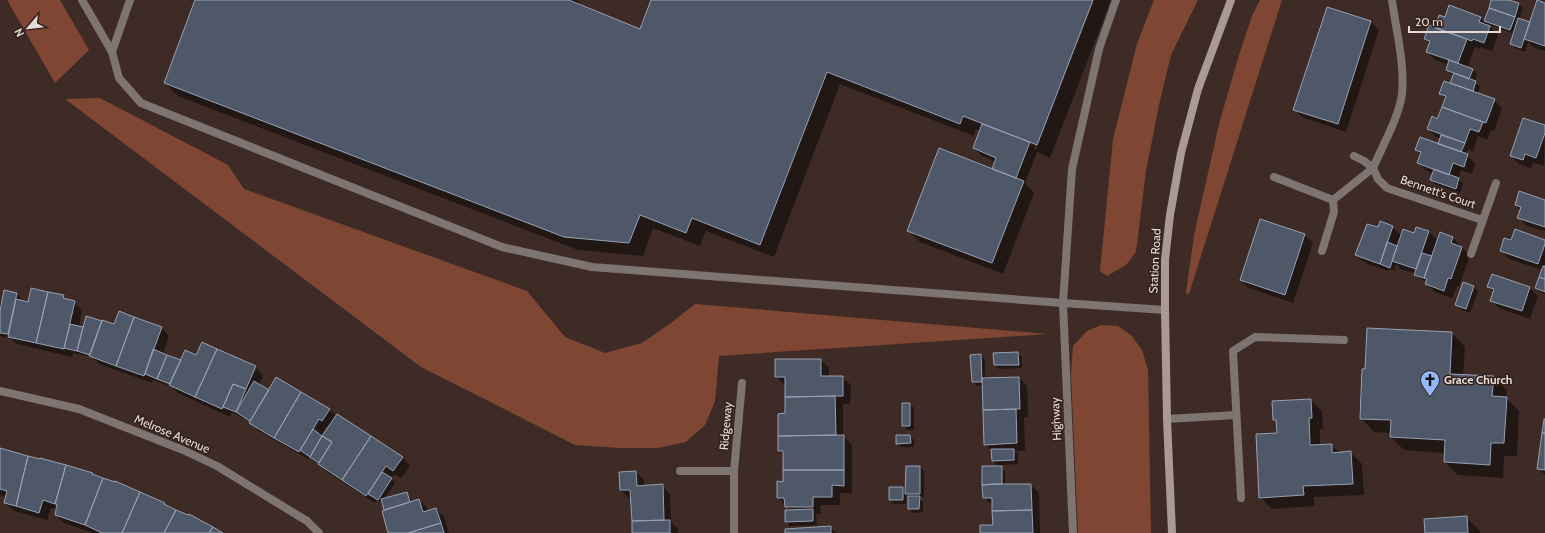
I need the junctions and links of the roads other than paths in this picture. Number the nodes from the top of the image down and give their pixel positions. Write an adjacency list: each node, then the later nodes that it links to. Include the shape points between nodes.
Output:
1 (82, 0): 6 (street)
2 (130, 0): 6 (street)
3 (1116, 0): 15 (street, Highway, via 1099,49 1072,169)
4 (1230, 0): 16 (main road, Station Road, via 1198,89 1182,153 1170,215 1165,260)
5 (1392, 0): 8 (street, via 1402,72 1402,95 1394,121)
6 (112, 52): 15 (street, via 119,78 141,103 502,247 592,267)
7 (1354, 156): 8 (street, Bennett's Court)
8 (1373, 168): 11 (street); 12 (street, Bennett's Court, via 1378,179 1387,188)
9 (1274, 177): 11 (street)
10 (1496, 183): 12 (street, Bennett's Court)
11 (1333, 200): 13 (street, via 1334,212)
12 (1482, 220): 14 (street, Bennett's Court)
13 (1322, 251)
14 (1471, 254)
15 (1063, 303): 16 (street); 27 (street, Highway)
16 (1164, 310): 21 (main road, Station Road)
17 (1344, 340): 20 (street, via 1255,337 1233,351)
18 (742, 383): 23 (street, Ridgeway)
19 (0, 391): 25 (street, Melrose Avenue, via 79,409 217,466 307,521)
20 (1236, 415): 21 (street); 24 (street)
21 (1167, 419): 28 (main road, Station Road)
22 (680, 471): 23 (street)
23 (734, 471): 26 (street, Ridgeway)
24 (1240, 498)
25 (319, 533)
26 (734, 533)
27 (1073, 533)
28 (1172, 533)

